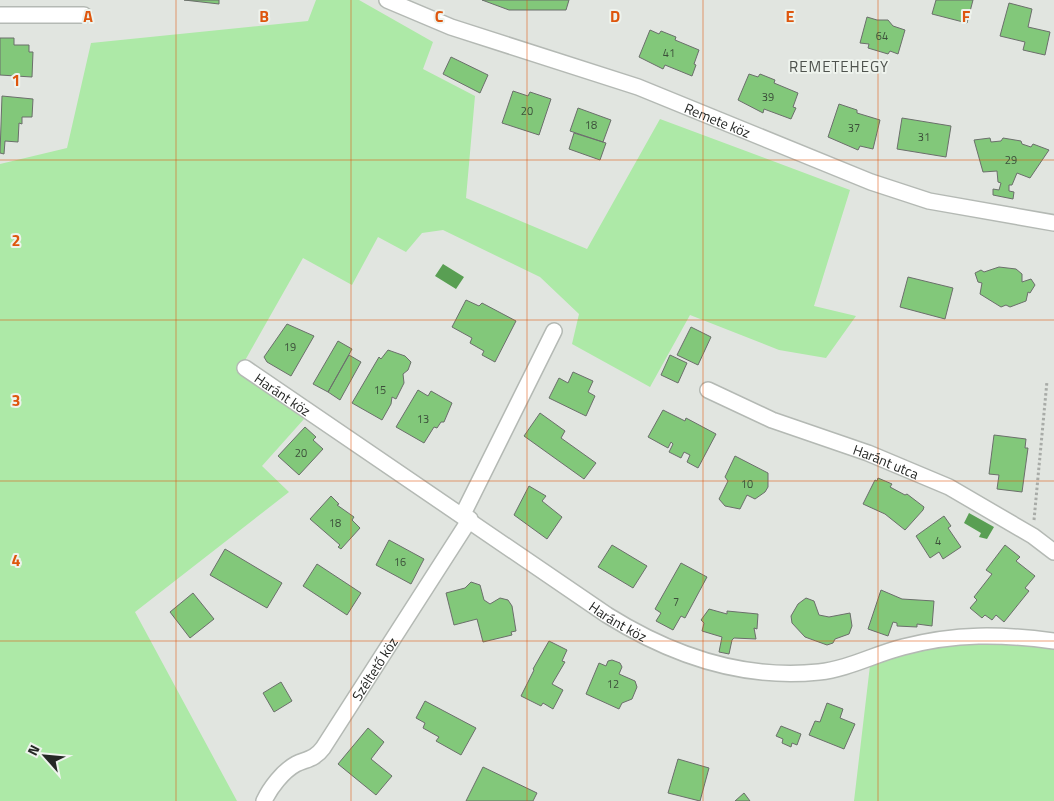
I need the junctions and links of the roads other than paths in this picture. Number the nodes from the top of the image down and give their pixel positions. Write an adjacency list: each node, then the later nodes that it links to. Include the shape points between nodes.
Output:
1 (387, 0): 4 (street, Remete köz, via 451,27 638,87 871,182 929,201)
2 (0, 15): 3 (street)
3 (84, 15)
4 (1054, 223)
5 (554, 331): 8 (street, Széltető köz)
6 (245, 368): 8 (street, Haránt köz)
7 (708, 390): 9 (street, Haránt utca, via 772,420 868,453 949,487 1033,536)
8 (466, 517): 10 (street, Haránt köz, via 642,637 740,670 755,673 820,672 902,647 969,635); 11 (street, Széltető köz, via 323,748 317,756 294,765)
9 (1054, 552)
10 (1054, 641)
11 (264, 801)

